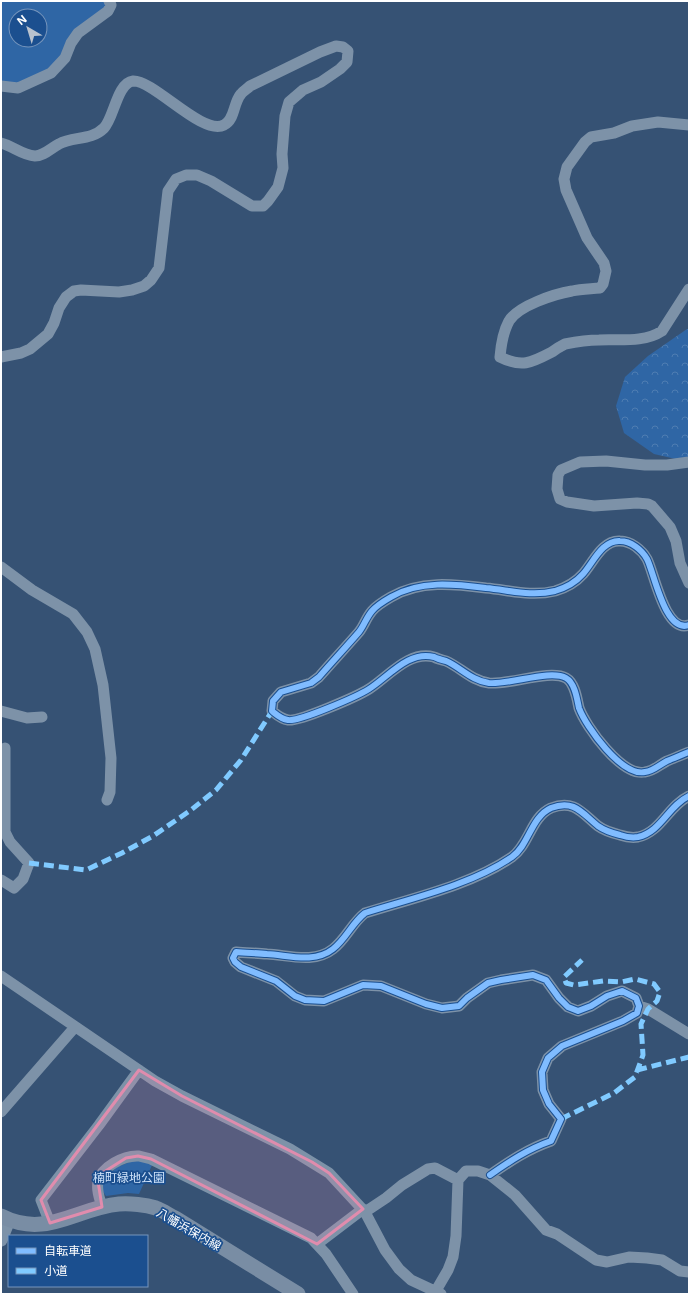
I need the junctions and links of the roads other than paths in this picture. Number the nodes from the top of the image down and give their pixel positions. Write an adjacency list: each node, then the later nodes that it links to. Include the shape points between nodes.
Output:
1 (109, 1): 2 (street, via 111,5 108,12 78,33 65,58 50,73 18,88)
2 (1, 86)
3 (689, 125): 5 (street, via 658,122 638,125 591,137 584,142 567,167 564,179 566,190 587,238 604,263 604,284 600,288 562,293 519,311 510,321 501,342 500,357 512,363 522,364 538,359 564,345 657,334 662,331)
4 (1, 143): 6 (street, via 36,156 44,154 60,143 94,136 105,128 124,86 133,81 145,84 202,122 223,126 229,122 240,95 250,86 336,46 348,51 347,62 340,70 303,90 289,102 285,116 280,181 263,206 252,206 211,180 198,175 186,175 176,179 168,191 159,268 151,280 144,286 119,292 74,291 66,297 59,308 48,334 30,349)
5 (689, 289)
6 (1, 357)
7 (689, 462): 9 (street, via 645,465 606,461 580,462 561,470 557,489 560,499 568,502 594,506 637,503 652,506 670,527 676,541 680,563)
8 (1, 567): 16 (street, via 32,590 73,614 87,632 95,649 103,685 111,758 110,792)
9 (689, 583)
10 (689, 625): 14 (street, via 679,625 670,617 647,559 638,548 620,541 609,543 582,575 568,586 554,591 520,593 440,584 401,591 372,610 361,630 319,678 281,692 273,701 272,712 289,721 310,716 368,690 407,661 418,656 431,656 446,661 479,681 488,683 554,675 566,678 572,683 590,730 619,762 631,770 643,773 653,770 666,761)
11 (1, 711): 12 (street, via 26,718)
12 (42, 717)
13 (5, 748): 17 (street, via 5,832 28,863 23,879 14,888)
14 (689, 752)
15 (689, 796): 19 (street, via 671,810 660,824 646,835 636,838 606,831 574,807 564,805 550,809 541,816 525,843 509,860 492,870 443,889 365,912 344,939 331,950 303,958 236,952 233,958 241,967 276,981 295,996 305,1000 324,1001 363,985 381,986 442,1008 459,1006 488,983 533,975 546,980 568,1007 578,1011 622,991 636,998)
16 (107, 800)
17 (1, 880)
18 (1, 976): 20 (street)
19 (639, 1006): 21 (street); 24 (street, via 637,1013 623,1021 562,1046 548,1058 542,1072 543,1090 560,1119 551,1142 533,1148)
20 (75, 1026): 22 (street); 23 (street)
21 (689, 1034)
22 (139, 1070): 27 (street, via 182,1096 312,1162 329,1173); 29 (street, via 41,1200)
23 (1, 1112)
24 (490, 1175): 25 (street, via 466,1171); 32 (street, via 516,1195 546,1230 557,1234 596,1260 607,1262 629,1257 647,1258 662,1260 680,1271)
25 (458, 1180): 27 (street, via 435,1168 428,1169 376,1206); 33 (street, via 453,1257)
26 (102, 1207): 29 (main road, 八幡浜保内線); 31 (street, via 98,1181 104,1172 113,1164 138,1156 151,1159 311,1238); 34 (main road, 八幡浜保内線, via 120,1204 156,1208)
27 (364, 1210): 31 (street); 33 (street, via 385,1250 399,1269 411,1280)
28 (5, 1218): 29 (main road, 八幡浜保内線, via 33,1225); 30 (street)
29 (50, 1223)
30 (1, 1240)
31 (317, 1244): 35 (street)
32 (689, 1272)
33 (437, 1293)
34 (298, 1294)
35 (353, 1294)

